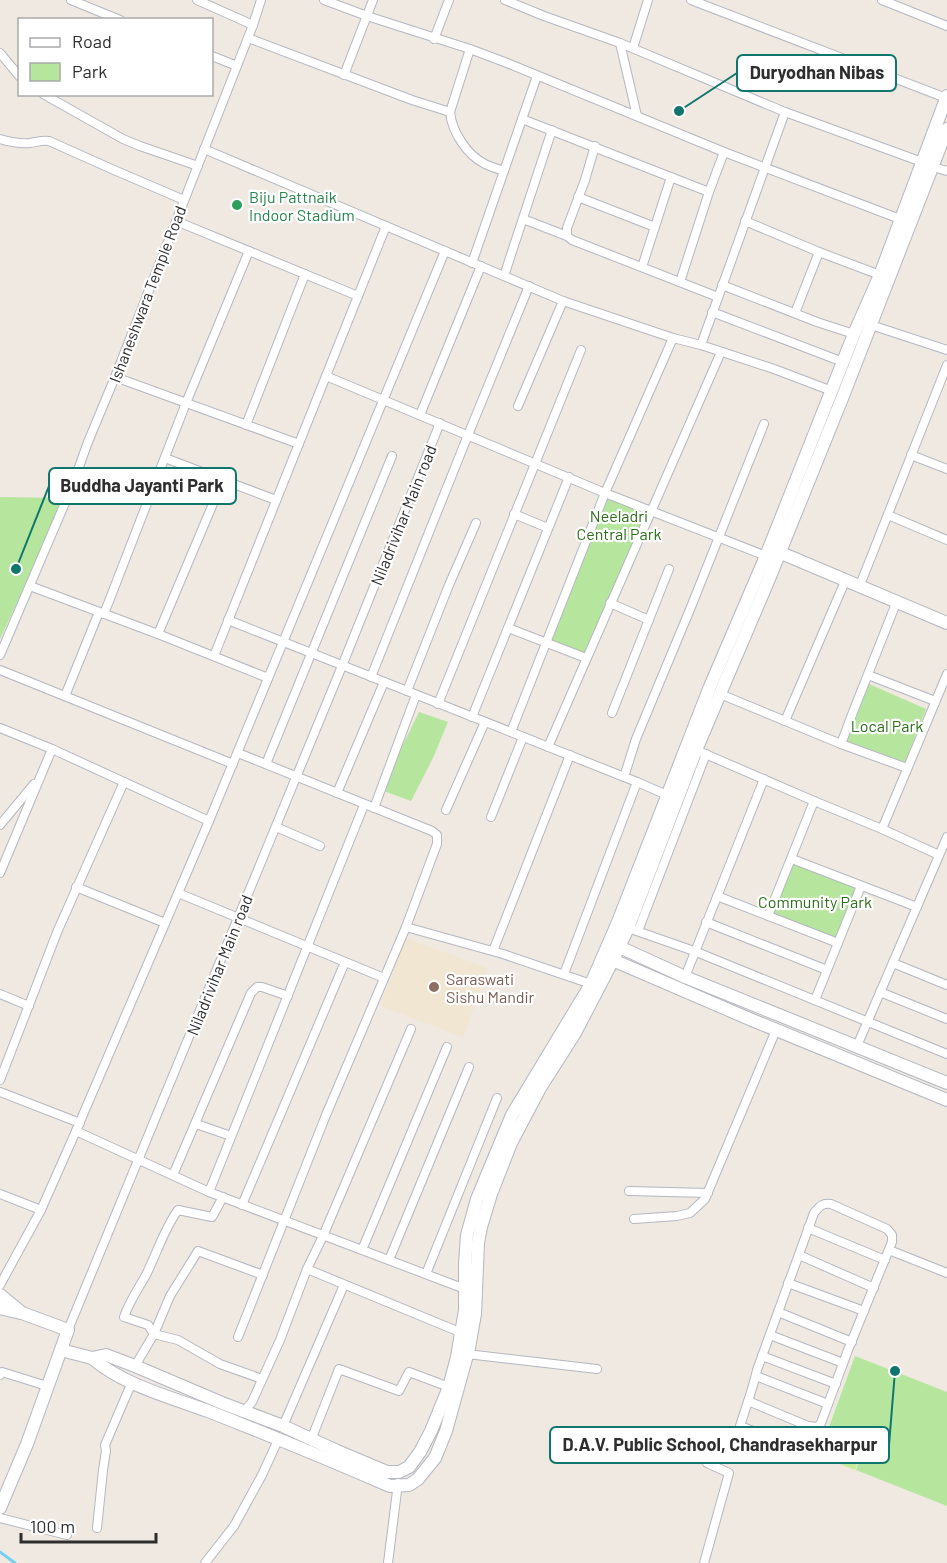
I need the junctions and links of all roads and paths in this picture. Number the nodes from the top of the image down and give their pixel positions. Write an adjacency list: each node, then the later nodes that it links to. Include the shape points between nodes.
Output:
1 (71, 0): 13 (street)
2 (197, 0): 14 (street)
3 (261, 0): 14 (street, Ishaneshwara Temple Road)
4 (324, 0): 12 (street)
5 (373, 0): 12 (street)
6 (449, 0): 17 (street)
7 (506, 0): 11 (street)
8 (648, 0): 19 (street)
9 (691, 0): 28 (street)
10 (882, 0): 15 (street)
11 (519, 3): 18 (street)
12 (366, 16): 17 (street); 25 (street)
13 (115, 18)
14 (253, 25): 16 (street, Ishaneshwara Temple Road)
15 (947, 26)
16 (248, 38): 23 (street, Ishaneshwara Temple Road); 25 (street)
17 (434, 39): 20 (street)
18 (620, 43): 19 (street); 31 (street)
19 (633, 48): 30 (street)
20 (470, 49): 26 (street); 29 (street)
21 (0, 53): 24 (street)
22 (213, 56): 23 (street)
23 (237, 66): 37 (street, Ishaneshwara Temple Road)
24 (18, 75)
25 (344, 75): 29 (street)
26 (537, 76): 31 (street); 32 (street)
27 (47, 96): 40 (street, via 123,139)
28 (947, 97): 39 (street)
29 (450, 112): 42 (street, via 454,129 472,155)
30 (784, 112): 39 (street); 41 (street)
31 (637, 116): 38 (street)
32 (522, 119): 34 (street); 42 (street)
33 (947, 129): 39 (street)
34 (552, 130): 36 (street); 49 (street)
35 (0, 140): 48 (street, via 28,144 50,141)
36 (595, 146): 44 (street); 47 (street)
37 (204, 149): 40 (street, Ishaneshwara Temple Road); 53 (street)
38 (724, 152): 41 (street); 46 (street)
39 (927, 165): 43 (street); 45 (street)
40 (198, 166): 48 (street, Ishaneshwara Temple Road)
41 (764, 167): 50 (street); 52 (street)
42 (504, 171): 59 (street)
43 (947, 171)
44 (671, 177): 46 (street); 54 (street)
45 (919, 186): 50 (street); 73 (street)
46 (709, 192): 65 (street)
47 (578, 196): 54 (street); 55 (street)
48 (184, 200): 51 (street, Ishaneshwara Temple Road)
49 (523, 219): 55 (street); 64 (street)
50 (900, 219): 63 (street)
51 (176, 221): 56 (street); 83 (street, Ishaneshwara Temple Road)
52 (745, 221): 58 (street); 66 (street)
53 (386, 226): 57 (street); 68 (street)
54 (655, 227): 61 (street)
55 (567, 236): 61 (street)
56 (249, 251): 62 (street); 86 (street)
57 (445, 251): 59 (street); 85 (street)
58 (819, 252): 63 (street); 72 (street)
59 (472, 263): 60 (street)
60 (481, 267): 64 (street); 88 (street)
61 (642, 267): 65 (street)
62 (305, 274): 68 (street); 91 (street)
63 (880, 275): 74 (street)
64 (504, 276): 67 (street)
65 (680, 282): 69 (street)
66 (722, 285): 69 (street); 72 (street)
67 (529, 286): 70 (street); 92 (street)
68 (358, 296): 82 (street)
69 (718, 297): 71 (street)
70 (563, 301): 75 (street); 87 (street)
71 (712, 312): 76 (street); 81 (street)
72 (795, 313): 74 (street)
73 (871, 325): 78 (street); 81 (street)
74 (854, 334): 81 (street)
75 (673, 338): 76 (street); 101 (street)
76 (701, 345): 79 (street)
77 (581, 350): 97 (street)
78 (947, 350)
79 (721, 352): 84 (street); 103 (street)
80 (947, 365): 94 (street)
81 (846, 366): 84 (street); 110 (street)
82 (326, 376): 85 (street); 93 (street)
83 (115, 377): 86 (street); 114 (street, Ishaneshwara Temple Road)
84 (832, 391): 110 (street)
85 (384, 400): 88 (street); 123 (street)
86 (186, 403): 91 (street); 96 (street)
87 (518, 406)
88 (420, 415): 89 (street)
89 (441, 423): 92 (street); 129 (street, Niladrivihar Main road)
90 (764, 424): 108 (street)
91 (246, 425): 93 (street)
92 (468, 435): 97 (street); 133 (street)
93 (299, 444): 102 (street)
94 (911, 455): 98 (street); 105 (street)
95 (392, 456): 125 (street)
96 (165, 458): 100 (street); 117 (street)
97 (536, 463): 99 (street); 104 (street)
98 (947, 469)
99 (569, 477): 101 (street); 107 (street)
100 (223, 480): 102 (street); 122 (street)
101 (605, 493): 103 (street); 124 (street)
102 (276, 500): 118 (street)
103 (651, 511): 108 (street); 116 (street)
104 (514, 514): 107 (street); 141 (street)
105 (888, 515): 109 (street); 113 (street)
106 (476, 523): 136 (street)
107 (548, 528): 121 (street)
108 (718, 538): 110 (street); 161 (street)
109 (947, 540)
110 (772, 552): 112 (street); 137 (street); 158 (street, via 709,689)
111 (669, 569): 119 (street)
112 (846, 579): 113 (street); 144 (street)
113 (860, 585): 115 (street)
114 (30, 586): 117 (street); 126 (street, Ishaneshwara Temple Road)
115 (897, 601): 120 (street); 132 (street)
116 (610, 603): 119 (street); 128 (street)
117 (101, 613): 122 (street); 139 (street)
118 (228, 620): 123 (street); 127 (street)
119 (649, 620): 142 (street)
120 (947, 623)
121 (508, 628): 124 (street); 143 (street)
122 (158, 634): 127 (street)
123 (284, 641): 125 (street); 134 (street)
124 (547, 643): 128 (street); 147 (street)
125 (312, 653): 129 (street); 156 (street)
126 (0, 655)
127 (213, 656): 134 (street)
128 (586, 658): 150 (street)
129 (342, 666): 133 (street); 160 (street, Niladrivihar Main road)
130 (0, 670): 139 (street)
131 (947, 674): 140 (street)
132 (868, 675): 140 (street); 149 (street)
133 (371, 677): 135 (street)
134 (268, 678): 153 (street)
135 (384, 682): 136 (street); 165 (street)
136 (406, 691): 138 (street)
137 (720, 694): 144 (street); 152 (street)
138 (416, 695): 141 (street); 169 (street)
139 (65, 696): 155 (street)
140 (935, 701): 157 (street)
141 (438, 704): 143 (street)
142 (612, 712)
143 (472, 717): 145 (street)
144 (785, 721): 149 (street)
145 (485, 722): 147 (street); 170 (street)
146 (0, 728): 151 (street)
147 (511, 732): 148 (street)
148 (523, 737): 150 (street); 171 (street)
149 (841, 744): 157 (street)
150 (548, 747): 154 (street)
151 (52, 749): 159 (street); 163 (street)
152 (701, 752): 158 (street); 162 (street); 191 (street)
153 (237, 753): 155 (street); 156 (street)
154 (570, 755): 161 (street); 195 (street)
155 (233, 764): 172 (street)
156 (266, 764): 160 (street)
157 (907, 768): 175 (street)
158 (682, 771): 166 (street); 191 (street)
159 (42, 774): 173 (street); 180 (street)
160 (296, 777): 165 (street); 174 (street, Niladrivihar Main road)
161 (624, 777): 164 (street)
162 (764, 779): 167 (street); 184 (street)
163 (124, 782): 172 (street); 182 (street)
164 (637, 782): 166 (street); 201 (street)
165 (338, 793): 168 (street)
166 (667, 795): 193 (street)
167 (814, 801): 175 (street); 179 (street)
168 (364, 805): 169 (street); 194 (street)
169 (374, 808): 190 (street, via 437,836)
170 (446, 810)
171 (491, 817)
172 (209, 821): 183 (street)
173 (0, 825)
174 (276, 827): 177 (street); 187 (street, Niladrivihar Main road)
175 (882, 829): 178 (street)
176 (947, 837): 178 (street)
177 (320, 846)
178 (939, 855): 185 (street)
179 (792, 859): 181 (street); 186 (street)
180 (0, 873)
181 (861, 886): 185 (street); 192 (street)
182 (76, 887): 189 (street); 210 (street)
183 (178, 893): 187 (street); 189 (street)
184 (717, 896): 186 (street); 188 (street)
185 (917, 907): 199 (street)
186 (768, 916): 192 (street)
187 (238, 917): 194 (street); 228 (street, Niladrivihar Main road)
188 (706, 922): 196 (street); 200 (street)
189 (165, 923): 226 (street)
190 (406, 927): 195 (street); 203 (street)
191 (633, 930): 193 (street); 196 (street)
192 (838, 943): 200 (street)
193 (614, 944): 197 (street); 202 (street)
194 (307, 946): 198 (street); 208 (street)
195 (493, 951): 201 (street)
196 (694, 951): 202 (street); 209 (street)
197 (608, 958): 204 (street); 214 (street); 267 (street, via 575,1033 511,1143 491,1194 478,1243 475,1314)
198 (345, 962): 203 (street); 235 (street)
199 (893, 963): 205 (street); 206 (street)
200 (827, 970): 209 (street)
201 (564, 974): 204 (street)
202 (685, 977): 215 (street)
203 (384, 978): 238 (street)
204 (591, 984): 254 (street, via 512,1115 493,1158 467,1235)
205 (947, 986)
206 (880, 992): 211 (street); 212 (street)
207 (0, 994): 210 (street)
208 (288, 996): 225 (street, via 262,987 251,993); 227 (street)
209 (815, 1000): 212 (street)
210 (29, 1006): 218 (street)
211 (947, 1019)
212 (868, 1022): 215 (street); 217 (street)
213 (411, 1029): 240 (street)
214 (776, 1030): 224 (street); 232 (street)
215 (857, 1046): 221 (street)
216 (447, 1047): 241 (street)
217 (947, 1054)
218 (4, 1059): 220 (street)
219 (469, 1067): 244 (street)
220 (0, 1080)
221 (947, 1083)
222 (0, 1092): 226 (street)
223 (497, 1098): 248 (street)
224 (947, 1100)
225 (196, 1124): 227 (street); 229 (street)
226 (78, 1127): 228 (street); 236 (street)
227 (231, 1136): 231 (street)
228 (138, 1159): 229 (street); 260 (street, Niladrivihar Main road)
229 (173, 1175): 231 (street)
230 (629, 1191): 232 (street)
231 (209, 1192): 234 (street)
232 (708, 1192): 237 (street, via 690,1213)
233 (0, 1194): 236 (street)
234 (223, 1197): 235 (street); 262 (street, via 212,1217 178,1210 129,1303 124,1317 148,1325)
235 (242, 1204): 238 (street)
236 (41, 1210): 251 (street)
237 (634, 1219)
238 (284, 1221): 240 (street); 249 (street)
239 (808, 1228): 242 (street, via 820,1206 831,1204 887,1229 892,1235); 243 (street); 245 (street)
240 (323, 1236): 241 (street); 246 (street)
241 (362, 1250): 244 (street)
242 (889, 1250): 245 (street); 247 (street)
243 (799, 1255): 250 (street); 253 (street)
244 (388, 1260): 248 (street)
245 (885, 1260): 253 (street)
246 (307, 1269): 252 (street); 275 (street)
247 (947, 1273)
248 (426, 1274): 254 (street)
249 (263, 1275): 262 (street, via 198,1251 170,1296); 264 (street)
250 (788, 1283): 257 (street); 258 (street)
251 (0, 1285)
252 (344, 1285): 261 (street); 283 (street)
253 (874, 1288): 257 (street)
254 (465, 1289): 261 (street)
255 (0, 1295): 259 (street)
256 (0, 1308): 259 (street)
257 (864, 1311): 265 (street)
258 (778, 1312): 263 (street); 265 (street)
259 (22, 1313): 260 (street)
260 (68, 1330): 266 (street, Niladrivihar Main road)
261 (462, 1333): 279 (street)
262 (154, 1334): 271 (street); 275 (street, via 178,1340 220,1364)
263 (770, 1335): 268 (street); 270 (street)
264 (238, 1337)
265 (852, 1342): 270 (street)
266 (61, 1350): 269 (street); 278 (street, Niladrivihar Main road)
267 (467, 1354): 272 (street); 289 (street, via 435,1458 418,1479)
268 (762, 1356): 274 (street); 277 (street)
269 (92, 1358): 271 (street, via 106,1355); 276 (street)
270 (843, 1363): 277 (street)
271 (135, 1366): 282 (street)
272 (597, 1369)
273 (0, 1375): 278 (street, via 2,1372)
274 (756, 1376): 280 (street); 281 (street)
275 (262, 1379): 282 (street)
276 (132, 1382): 284 (street); 292 (street, via 105,1445)
277 (836, 1384): 281 (street)
278 (47, 1386): 290 (street, Niladrivihar Main road)
279 (449, 1387): 285 (street, via 409,1372 399,1391 339,1369); 288 (street, via 420,1452)
280 (748, 1401): 281 (street, via 814,1427 821,1423); 286 (street, via 740,1426)
281 (828, 1404)
282 (244, 1411): 283 (street)
283 (283, 1426): 285 (street)
284 (278, 1440): 289 (street); 294 (street, via 234,1526)
285 (311, 1440): 288 (street, via 387,1472)
286 (806, 1451)
287 (707, 1463): 296 (street, via 729,1473)
288 (399, 1473): 289 (street)
289 (398, 1487): 295 (street)
290 (0, 1508)
291 (0, 1518): 293 (street)
292 (97, 1528)
293 (67, 1534)
294 (205, 1563)
295 (388, 1563)
296 (705, 1563)

